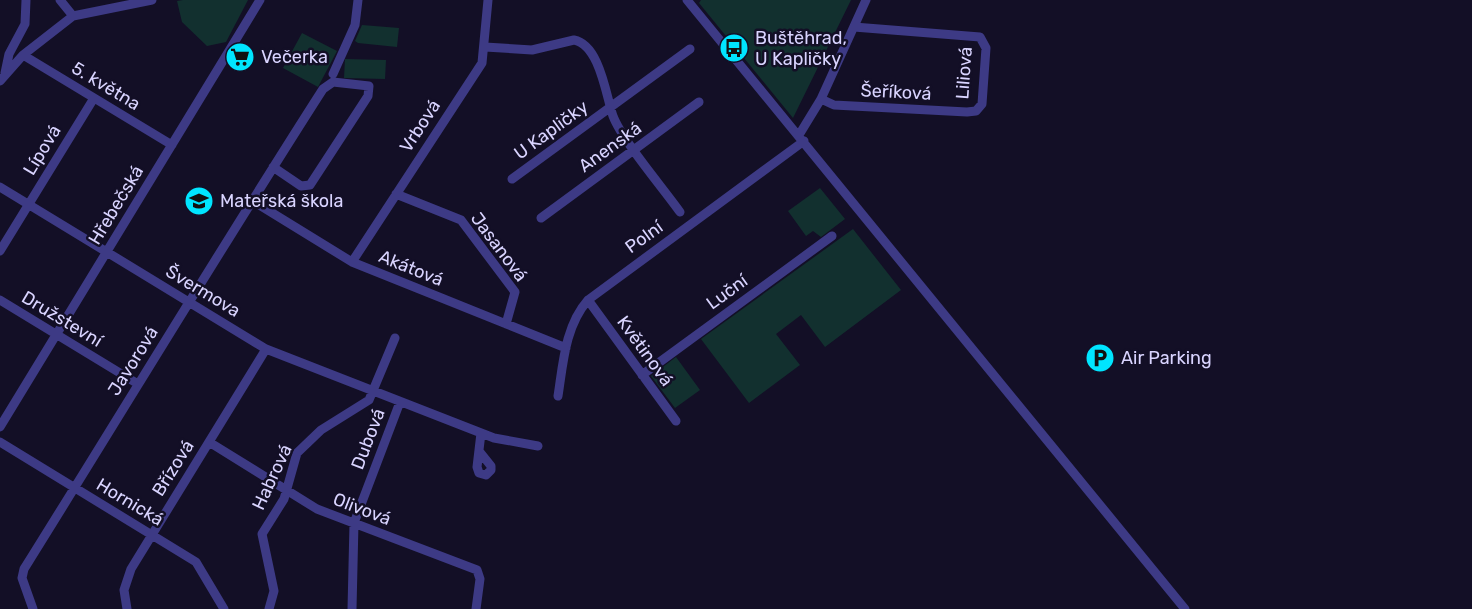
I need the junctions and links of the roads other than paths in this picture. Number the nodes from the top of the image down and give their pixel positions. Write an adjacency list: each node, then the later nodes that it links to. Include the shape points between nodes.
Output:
1 (26, 0): 15 (street, via 25,24)
2 (60, 0): 9 (street)
3 (152, 0): 9 (street)
4 (260, 0): 22 (street, Hřebečská)
5 (358, 0): 14 (street, via 356,22)
6 (488, 0): 11 (street, Vrbová)
7 (687, 0): 21 (street)
8 (866, 0): 10 (street)
9 (73, 16): 13 (street)
10 (854, 27): 17 (street); 20 (street, Liliová, via 976,36 983,40 983,101)
11 (485, 47): 19 (street, U Kapličky, via 532,50 578,41 602,72); 27 (street, Vrbová, via 482,63)
12 (690, 49): 19 (street, U Kapličky)
13 (23, 55): 15 (street); 16 (street, 5. května)
14 (333, 74)
15 (2, 75)
16 (94, 98): 22 (street, 5. května); 29 (street, Lípová)
17 (821, 99): 20 (street, Šeříková, via 834,105); 21 (street)
18 (699, 102): 23 (street, Anenská)
19 (611, 107): 23 (street, U Kapličky); 25 (street, U Kapličky)
20 (972, 112)
21 (801, 138): 37 (street, Polní); 66 (street)
22 (172, 146): 34 (street, Hřebečská)
23 (635, 149): 30 (street, U Kapličky); 31 (street, Anenská)
24 (273, 167): 24 (street, Javorová, via 326,86 333,82 369,86 368,96 310,185 301,186); 28 (street, Javorová)
25 (512, 179)
26 (0, 187): 29 (street, Švermova)
27 (396, 194): 35 (street, Vrbová); 39 (street, Jasanová, via 462,222 515,292)
28 (253, 201): 35 (street, Akátová); 38 (street, Javorová)
29 (28, 204): 33 (street, Lípová); 34 (street, Švermova)
30 (680, 212)
31 (541, 218)
32 (832, 236): 44 (street, Luční)
33 (0, 251)
34 (107, 252): 38 (street, Švermova); 40 (street, Hřebečská)
35 (352, 262): 39 (street, Akátová)
36 (0, 300): 40 (street, Družstevní)
37 (588, 300): 42 (street, Polní, via 575,320); 44 (street, Květinová)
38 (189, 302): 43 (street, Švermova); 45 (street, Javorová)
39 (506, 324): 42 (street, Akátová)
40 (57, 334): 45 (street, Družstevní); 50 (street, Hřebečská)
41 (395, 338): 46 (street)
42 (566, 348): 47 (street, Polní)
43 (266, 349): 46 (street, Švermova); 53 (street, Břízová)
44 (642, 375): 49 (street, Květinová)
45 (138, 384): 56 (street, Javorová)
46 (374, 391): 48 (street, Švermova); 57 (street, Habrová, via 367,402 321,430 301,449)
47 (558, 396)
48 (400, 402): 51 (street, Dubová); 58 (street, Dubová)
49 (675, 422)
50 (0, 427)
51 (482, 433): 54 (street, Dubová); 55 (street)
52 (0, 442): 56 (street, Hornická)
53 (208, 442): 57 (street, Olivová); 59 (street, Břízová)
54 (538, 446)
55 (479, 451)
56 (75, 488): 59 (street, Hornická); 60 (street, Javorová, via 22,574)
57 (286, 489): 58 (street, Olivová, via 317,509); 63 (street, Habrová, via 262,534 274,591)
58 (354, 523): 64 (street, Dubová); 65 (street, Olivová, via 477,570 480,579)
59 (152, 534): 61 (street, Břízová, via 127,576 124,590); 62 (street, Hornická, via 198,564)
60 (33, 609)
61 (128, 609)
62 (224, 609)
63 (270, 609)
64 (352, 609)
65 (476, 609)
66 (1185, 609)

